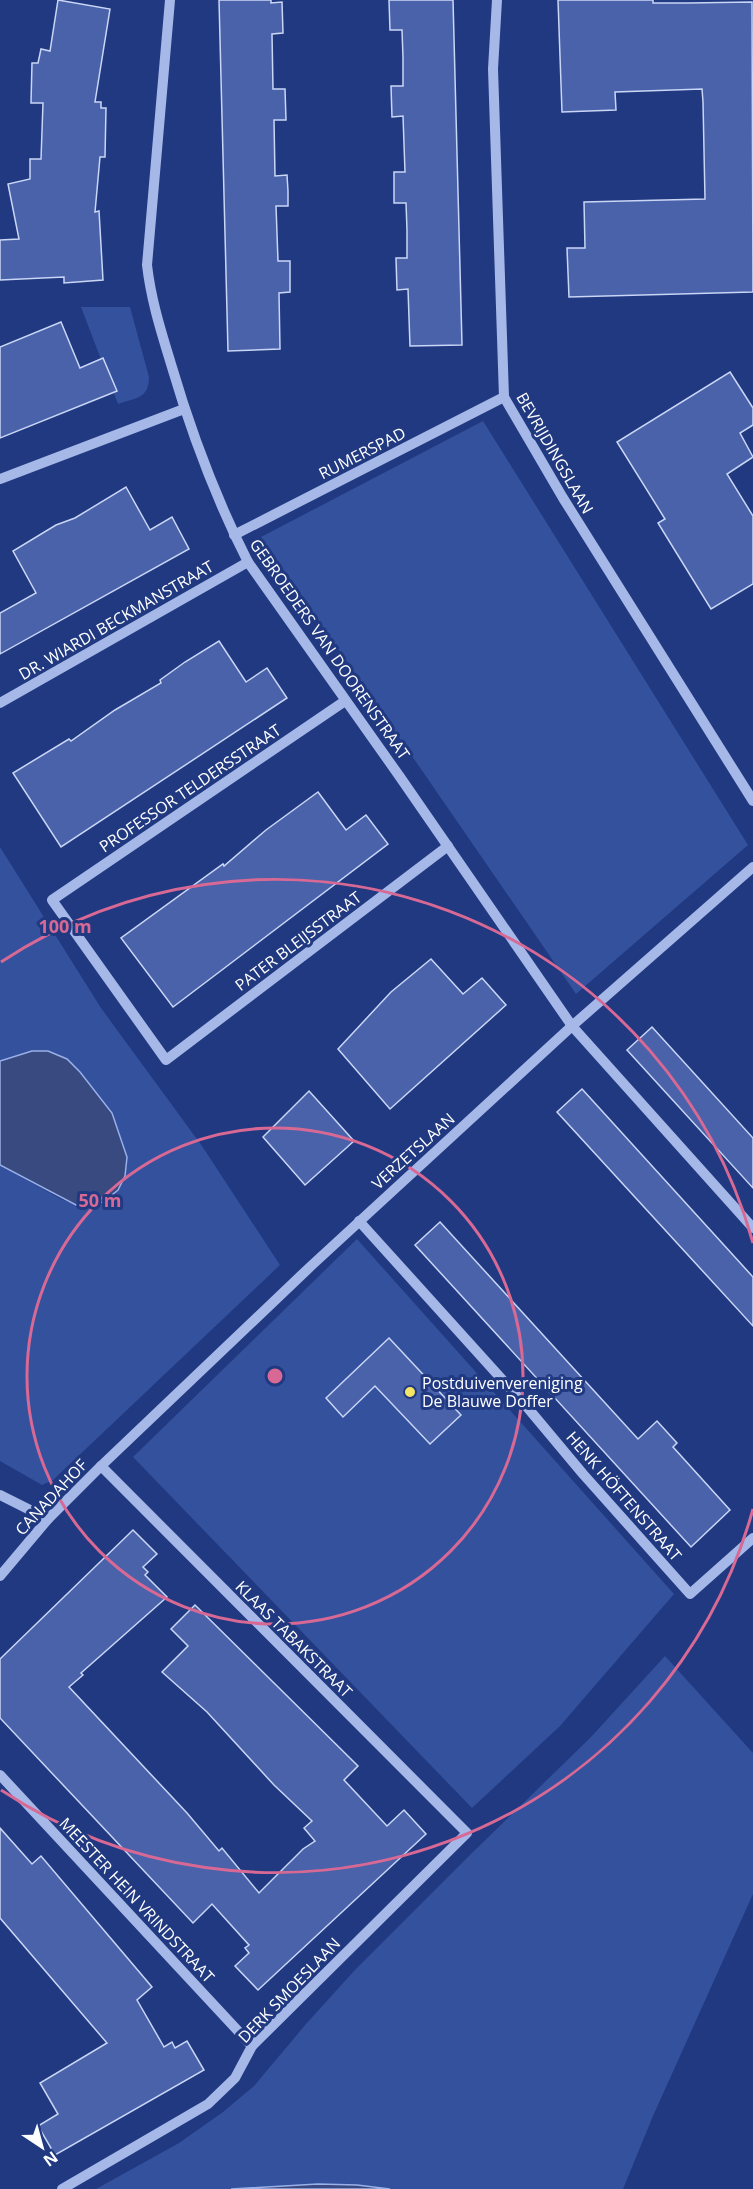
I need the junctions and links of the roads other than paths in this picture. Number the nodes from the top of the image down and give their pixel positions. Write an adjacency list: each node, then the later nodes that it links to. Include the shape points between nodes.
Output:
1 (170, 0): 4 (street, GEBROEDERS VAN DOORENSTRAAT, via 147,265 151,297)
2 (497, 0): 3 (street, BEVRIJDINGSLAAN, via 493,69)
3 (504, 397): 6 (street, RUMERSPAD); 10 (street, BEVRIJDINGSLAAN)
4 (184, 409): 5 (street); 6 (street, GEBROEDERS VAN DOORENSTRAAT)
5 (0, 479)
6 (234, 535): 7 (street, GEBROEDERS VAN DOORENSTRAAT)
7 (248, 562): 8 (street, GEBROEDERS VAN DOORENSTRAAT); 9 (street, DR. WIARDI BECKMANSTRAAT)
8 (345, 701): 11 (street, GEBROEDERS VAN DOORENSTRAAT); 14 (street, PROFESSOR TELDERSSTRAAT, via 52,900)
9 (0, 703)
10 (753, 801)
11 (448, 846): 13 (street, GEBROEDERS VAN DOORENSTRAAT); 14 (street, PATER BLEIJSSTRAAT)
12 (753, 867): 13 (street, VERZETSLAAN)
13 (572, 1026): 15 (street, VERZETSLAAN); 16 (street, GEBROEDERS VAN DOORENSTRAAT)
14 (166, 1060)
15 (359, 1221): 17 (street, VERZETSLAAN); 20 (street, HENK HÖFTENSTRAAT, via 690,1594)
16 (753, 1228)
17 (101, 1466): 19 (street, CANADAHOF); 23 (street, KLAAS TABAKSTRAAT)
18 (0, 1495): 19 (street)
19 (48, 1519): 21 (street, CANADAHOF)
20 (753, 1538)
21 (0, 1576)
22 (0, 1775): 24 (street, MEESTER HEIN VRINDSTRAAT)
23 (466, 1833): 24 (street, DERK SMOESLAAN)
24 (252, 2046): 25 (street, DERK SMOESLAAN, via 236,2078 208,2104)
25 (62, 2189)

